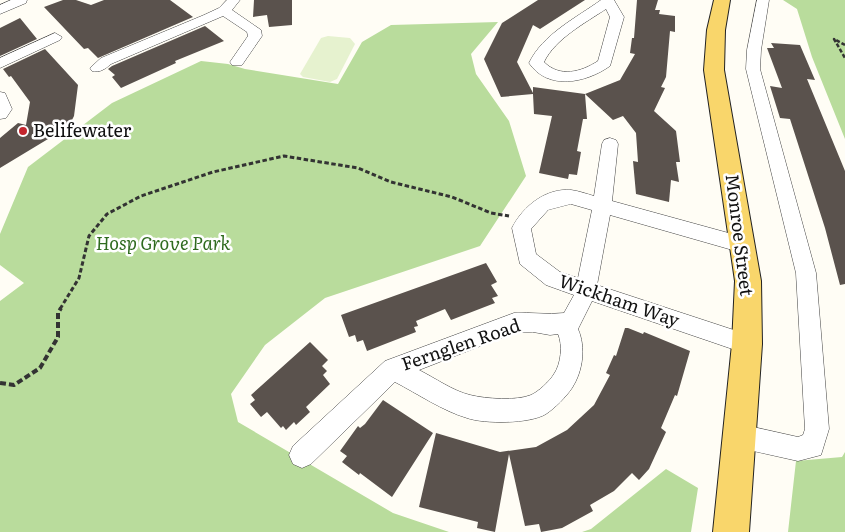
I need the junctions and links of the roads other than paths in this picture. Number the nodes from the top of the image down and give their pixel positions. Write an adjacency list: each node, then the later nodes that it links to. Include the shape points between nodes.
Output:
1 (21, 0): 6 (street)
2 (722, 0): 15 (main road, Monroe Street, via 716,30 714,70)
3 (763, 0): 20 (street, via 753,69 806,273 817,429 812,446 798,448)
4 (608, 1): 4 (street, via 558,37 538,57 536,63 543,72 564,77 584,75 605,63 617,17)
5 (229, 5): 8 (street, via 254,30 255,36); 10 (street)
6 (0, 10)
7 (55, 36): 9 (street)
8 (237, 62)
9 (0, 64)
10 (96, 68)
11 (0, 97): 12 (street, via 4,109)
12 (0, 114)
13 (610, 144): 14 (street)
14 (602, 207): 15 (street); 16 (street); 16 (street, Wickham Way, via 571,197 550,201 532,210 521,228 528,258 553,279)
15 (744, 245): 18 (main road, Monroe Street, via 748,281)
16 (586, 291): 17 (street, via 571,322); 18 (street, Wickham Way)
17 (564, 323): 19 (street, Fernglen Road, via 514,324); 19 (street, via 571,339 566,377 537,406 500,411 468,407)
18 (747, 344): 20 (main road, Monroe Street)
19 (393, 369): 21 (street, Fernglen Road)
20 (740, 436): 22 (main road, Monroe Street)
21 (302, 455)
22 (731, 532)

